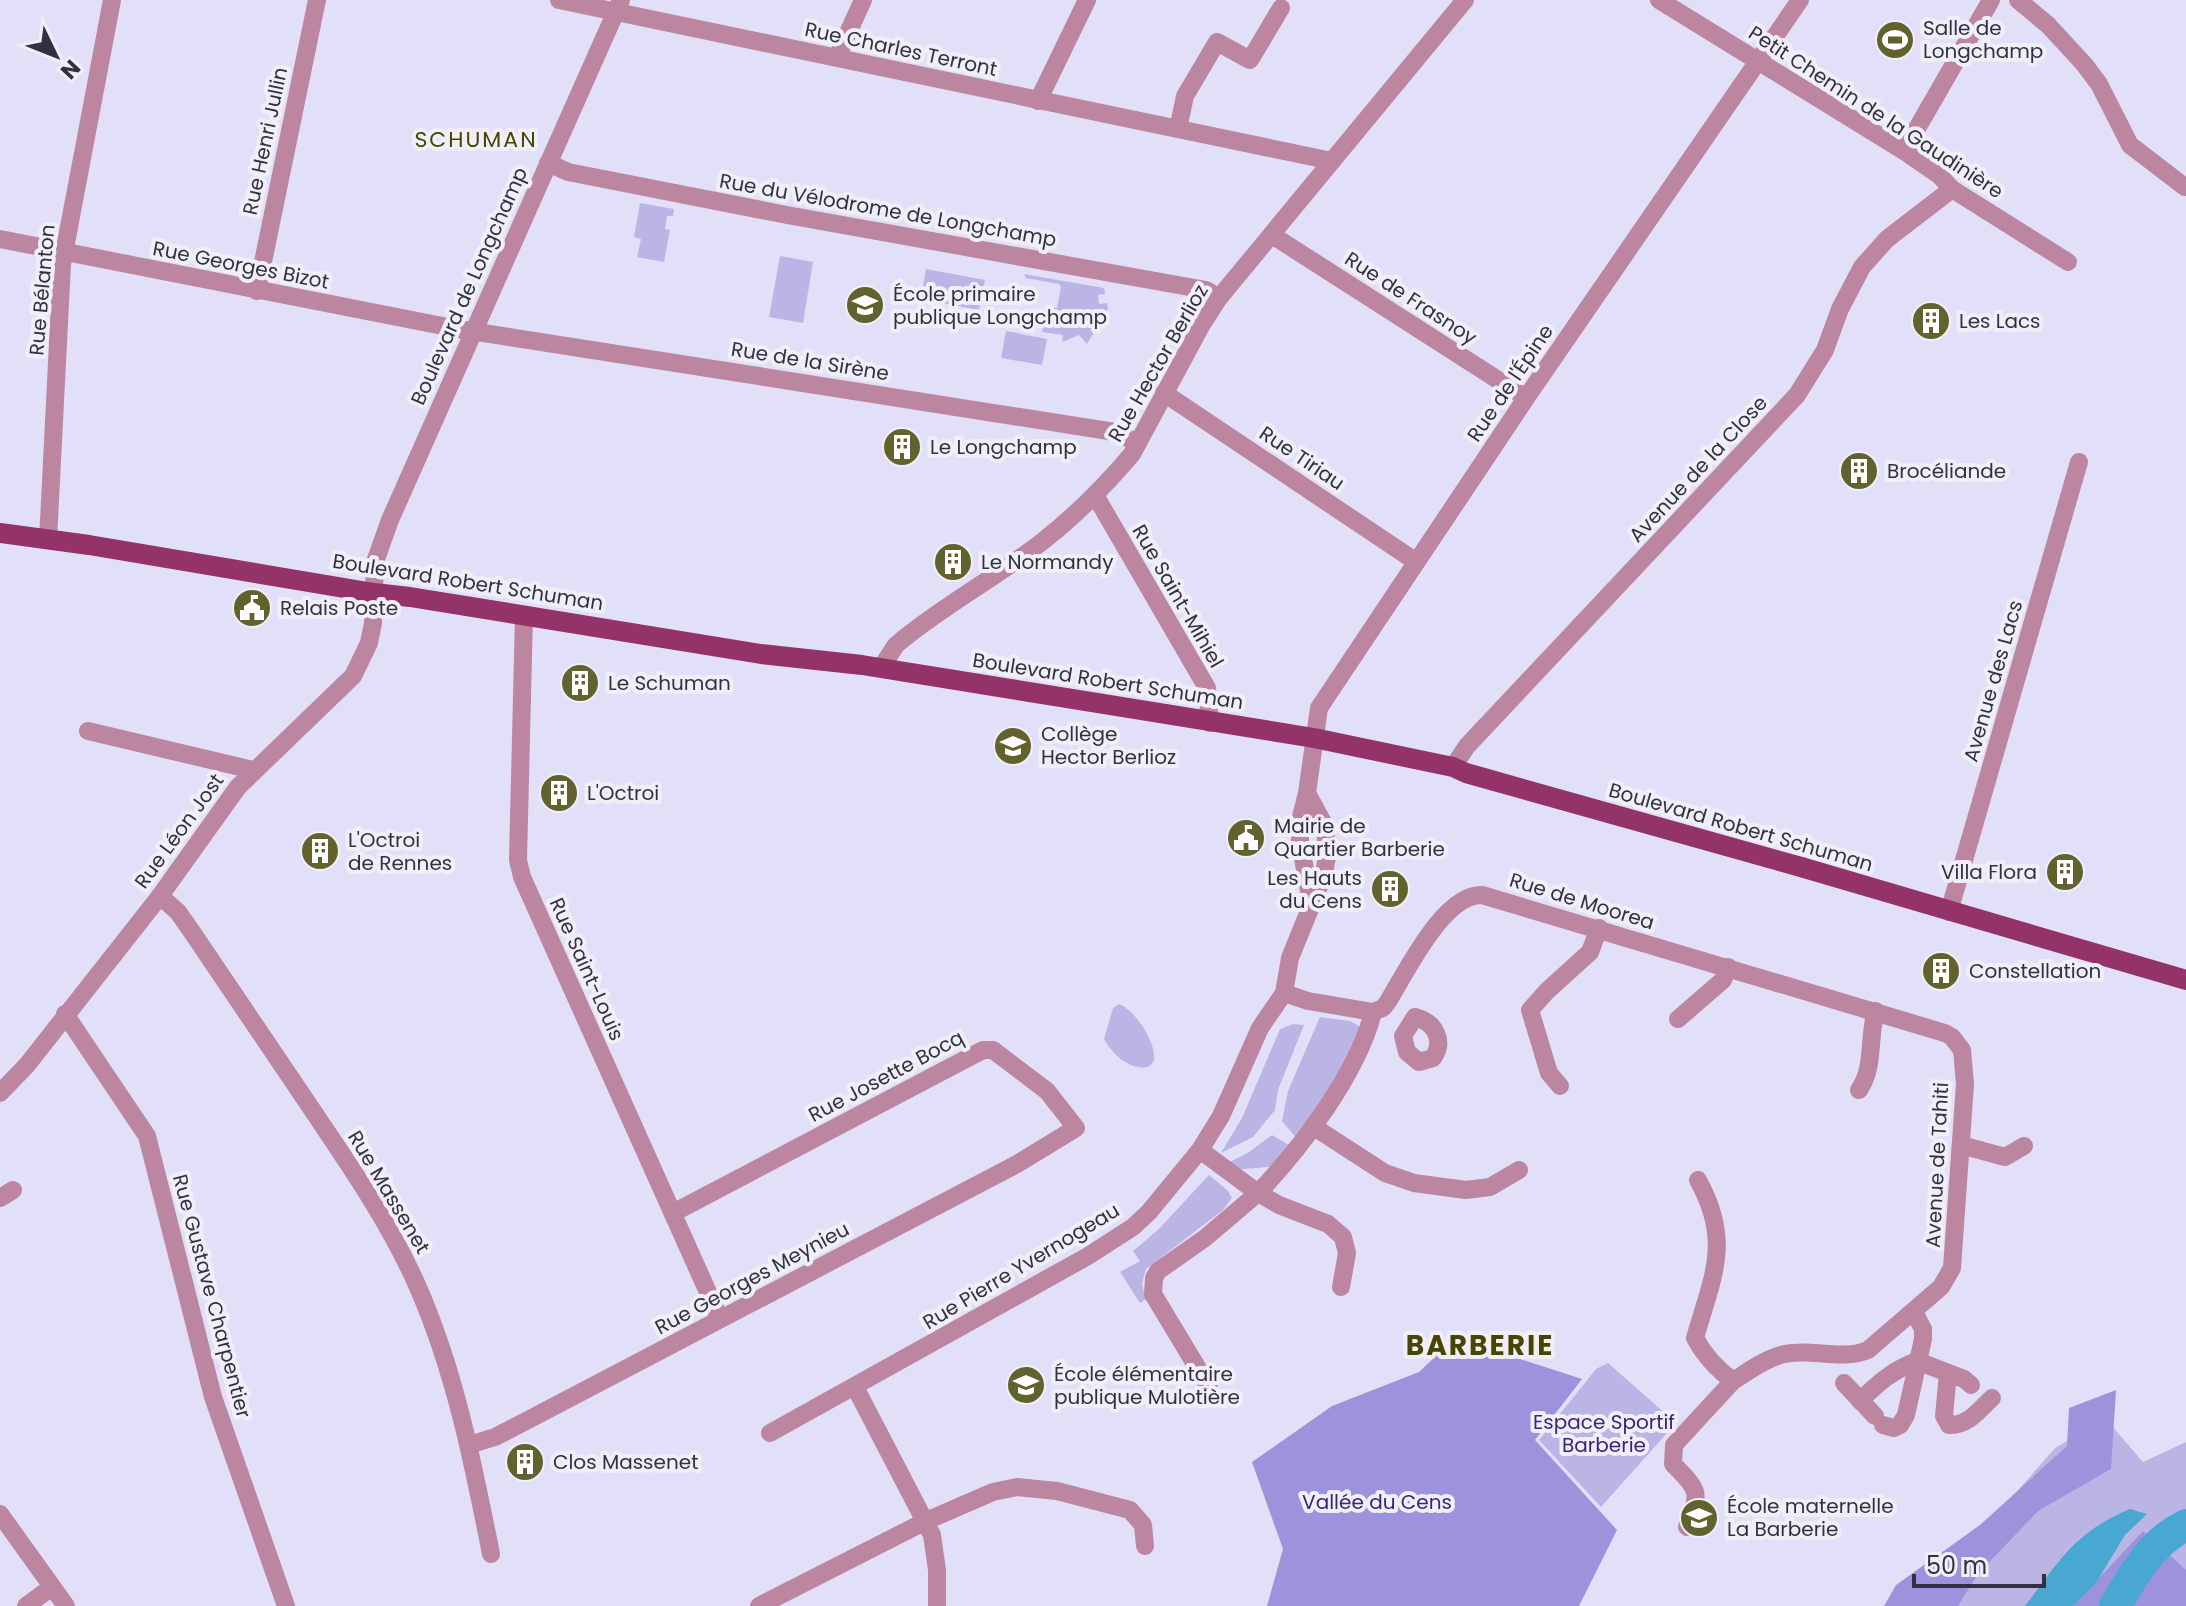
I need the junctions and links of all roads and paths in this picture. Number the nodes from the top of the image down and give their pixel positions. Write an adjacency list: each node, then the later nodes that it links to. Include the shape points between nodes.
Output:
1 (112, 0): 24 (street, Rue Bélanton)
2 (317, 0): 26 (street, Rue Henri Jullin)
3 (559, 0): 11 (street, Rue Charles Terront)
4 (863, 0): 13 (street)
5 (1087, 0): 15 (street)
6 (1465, 0): 18 (street, Rue Hector Berlioz)
7 (1659, 0): 14 (street, Petit Chemin de la Gaudinière)
8 (1800, 0): 14 (street, Rue de l'Épine)
9 (1991, 0): 17 (street)
10 (2018, 0): 20 (street, via 2084,64 2130,145)
11 (618, 6): 13 (street, Rue Charles Terront); 19 (street, Boulevard de Longchamp)
12 (1281, 8): 16 (street, via 1250,60 1217,42 1185,96)
13 (837, 57): 15 (street, Rue Charles Terront)
14 (1758, 61): 17 (street, Petit Chemin de la Gaudinière); 30 (street, Rue de l'Épine)
15 (1038, 101): 16 (street, Rue Charles Terront)
16 (1178, 129): 18 (street, Rue Charles Terront)
17 (1904, 151): 21 (street, Petit Chemin de la Gaudinière)
18 (1332, 161): 22 (street, Rue Hector Berlioz)
19 (548, 163): 27 (street, Rue du Vélodrome de Longchamp, via 568,172 787,215 1206,290); 28 (street, Boulevard de Longchamp)
20 (2185, 187)
21 (1952, 189): 25 (street, Petit Chemin de la Gaudinière); 43 (street, Avenue de la Close, via 1874,252 1797,395)
22 (1272, 235): 27 (street, Rue Hector Berlioz); 30 (street, Rue de Frasnoy)
23 (0, 239): 24 (street, Rue Georges Bizot)
24 (64, 252): 26 (street, Rue Georges Bizot); 35 (street, Rue Bélanton)
25 (2068, 262)
26 (257, 291): 28 (street, Rue Georges Bizot)
27 (1219, 298): 29 (street, Rue Hector Berlioz)
28 (474, 331): 31 (street, Rue de la Sirène, via 1099,429); 37 (street, Boulevard de Longchamp, via 390,520 375,562)
29 (1164, 393): 31 (street, Rue Hector Berlioz); 36 (street, Rue Tiriau)
30 (1526, 398): 36 (street, Rue de l'Épine)
31 (1138, 443): 33 (street, Rue Hector Berlioz)
32 (2079, 462): 48 (street, Avenue des Lacs)
33 (1095, 495): 39 (street, Rue Hector Berlioz, via 1042,541 910,633); 40 (street, Rue Saint-Mihiel, via 1207,688)
34 (0, 533): 35 (main road, Boulevard Robert Schuman)
35 (48, 540): 37 (main road, Boulevard Robert Schuman)
36 (1415, 561): 42 (street, Rue de l'Épine, via 1319,708)
37 (374, 593): 38 (main road, Boulevard Robert Schuman); 44 (street, Rue Léon Jost, via 369,643 353,676)
38 (524, 615): 39 (main road, Boulevard Robert Schuman); 69 (street, Rue Saint-Louis, via 520,869)
39 (881, 668): 40 (main road, Boulevard Robert Schuman)
40 (1210, 723): 42 (main road, Boulevard Robert Schuman)
41 (88, 731): 44 (street)
42 (1314, 738): 43 (main road, Boulevard Robert Schuman); 45 (street)
43 (1453, 767): 48 (main road, Boulevard Robert Schuman)
44 (253, 770): 46 (street, Rue Léon Jost)
45 (1307, 793): 47 (street, via 1300,842); 47 (street, Rue Pierre Yvernogeau, via 1320,814 1328,846 1324,874)
46 (160, 896): 55 (street, Rue Léon Jost); 83 (street, Rue Massenet, via 192,932 382,1215 432,1321)
47 (1311, 902): 52 (street, Rue Pierre Yvernogeau, via 1290,958)
48 (1949, 912): 51 (main road, Boulevard Robert Schuman)
49 (1599, 928): 50 (street, Rue de Moorea); 53 (street, Rue de Moorea, via 1489,896 1469,897 1440,919); 58 (street, via 1590,952 1530,1010 1549,1073)
50 (1728, 967): 54 (street, Rue de Moorea); 56 (street, via 1723,980)
51 (2186, 980)
52 (1284, 993): 53 (street, via 1308,1001); 65 (street, Rue Pierre Yvernogeau, via 1260,1028)
53 (1380, 1008): 57 (street); 61 (street, Rue de Moorea)
54 (1876, 1011): 59 (street, via 1868,1072); 63 (street, Avenue de Tahiti, via 1945,1033 1957,1042 1965,1084)
55 (65, 1014): 60 (street, Rue Léon Jost); 92 (street, Rue Gustave Charpentier, via 147,1136 213,1397)
56 (1678, 1019)
57 (1408, 1025)
58 (1560, 1086)
59 (1859, 1090)
60 (0, 1093)
61 (1314, 1127): 66 (street, via 1385,1173 1414,1183 1466,1190 1490,1187); 68 (street, Rue de Moorea)
62 (1052, 1143): 69 (street, Rue Josette Bocq, via 1076,1128 1068,1115 1047,1091 993,1050 983,1050); 72 (street, Rue Georges Meynieu)
63 (1961, 1145): 64 (street, via 2005,1157); 71 (street, Avenue de Tahiti, via 1952,1268 1941,1287)
64 (2024, 1146)
65 (1200, 1150): 68 (street); 78 (street, Rue Pierre Yvernogeau, via 1133,1227)
66 (1519, 1170)
67 (1698, 1180): 75 (street, via 1711,1204 1718,1246 1695,1338)
68 (1258, 1193): 70 (street, via 1336,1230 1347,1245); 79 (street, Rue de Moorea, via 1154,1278 1153,1294)
69 (673, 1213): 72 (street, Rue Saint-Louis)
70 (1341, 1287)
71 (1914, 1312): 73 (street, via 1923,1329); 75 (street, Avenue de Tahiti, via 1861,1353 1785,1353)
72 (720, 1319): 83 (street, Rue Georges Meynieu, via 495,1437)
73 (1917, 1361): 74 (street); 81 (street, via 1883,1379); 81 (street, via 1906,1415 1886,1422)
74 (1948, 1373): 77 (street); 80 (street, via 1944,1416 1949,1425 1966,1422)
75 (1733, 1381): 86 (street, Avenue de Tahiti, via 1674,1445 1673,1464 1694,1486 1697,1502)
76 (1844, 1383): 81 (street)
77 (1971, 1385)
78 (855, 1387): 82 (street, Rue Pierre Yvernogeau); 85 (street)
79 (1209, 1387)
80 (1992, 1398)
81 (1860, 1401)
82 (770, 1433)
83 (469, 1445): 88 (street, Rue Massenet)
84 (0, 1514): 89 (street)
85 (926, 1521): 87 (street, via 993,1492 1030,1486 1130,1510 1143,1525); 93 (street); 94 (street, via 935,1558)
86 (1687, 1527)
87 (1145, 1546)
88 (491, 1554)
89 (52, 1587): 90 (street); 91 (street)
90 (26, 1606)
91 (66, 1606)
92 (286, 1606)
93 (759, 1606)
94 (937, 1606)

